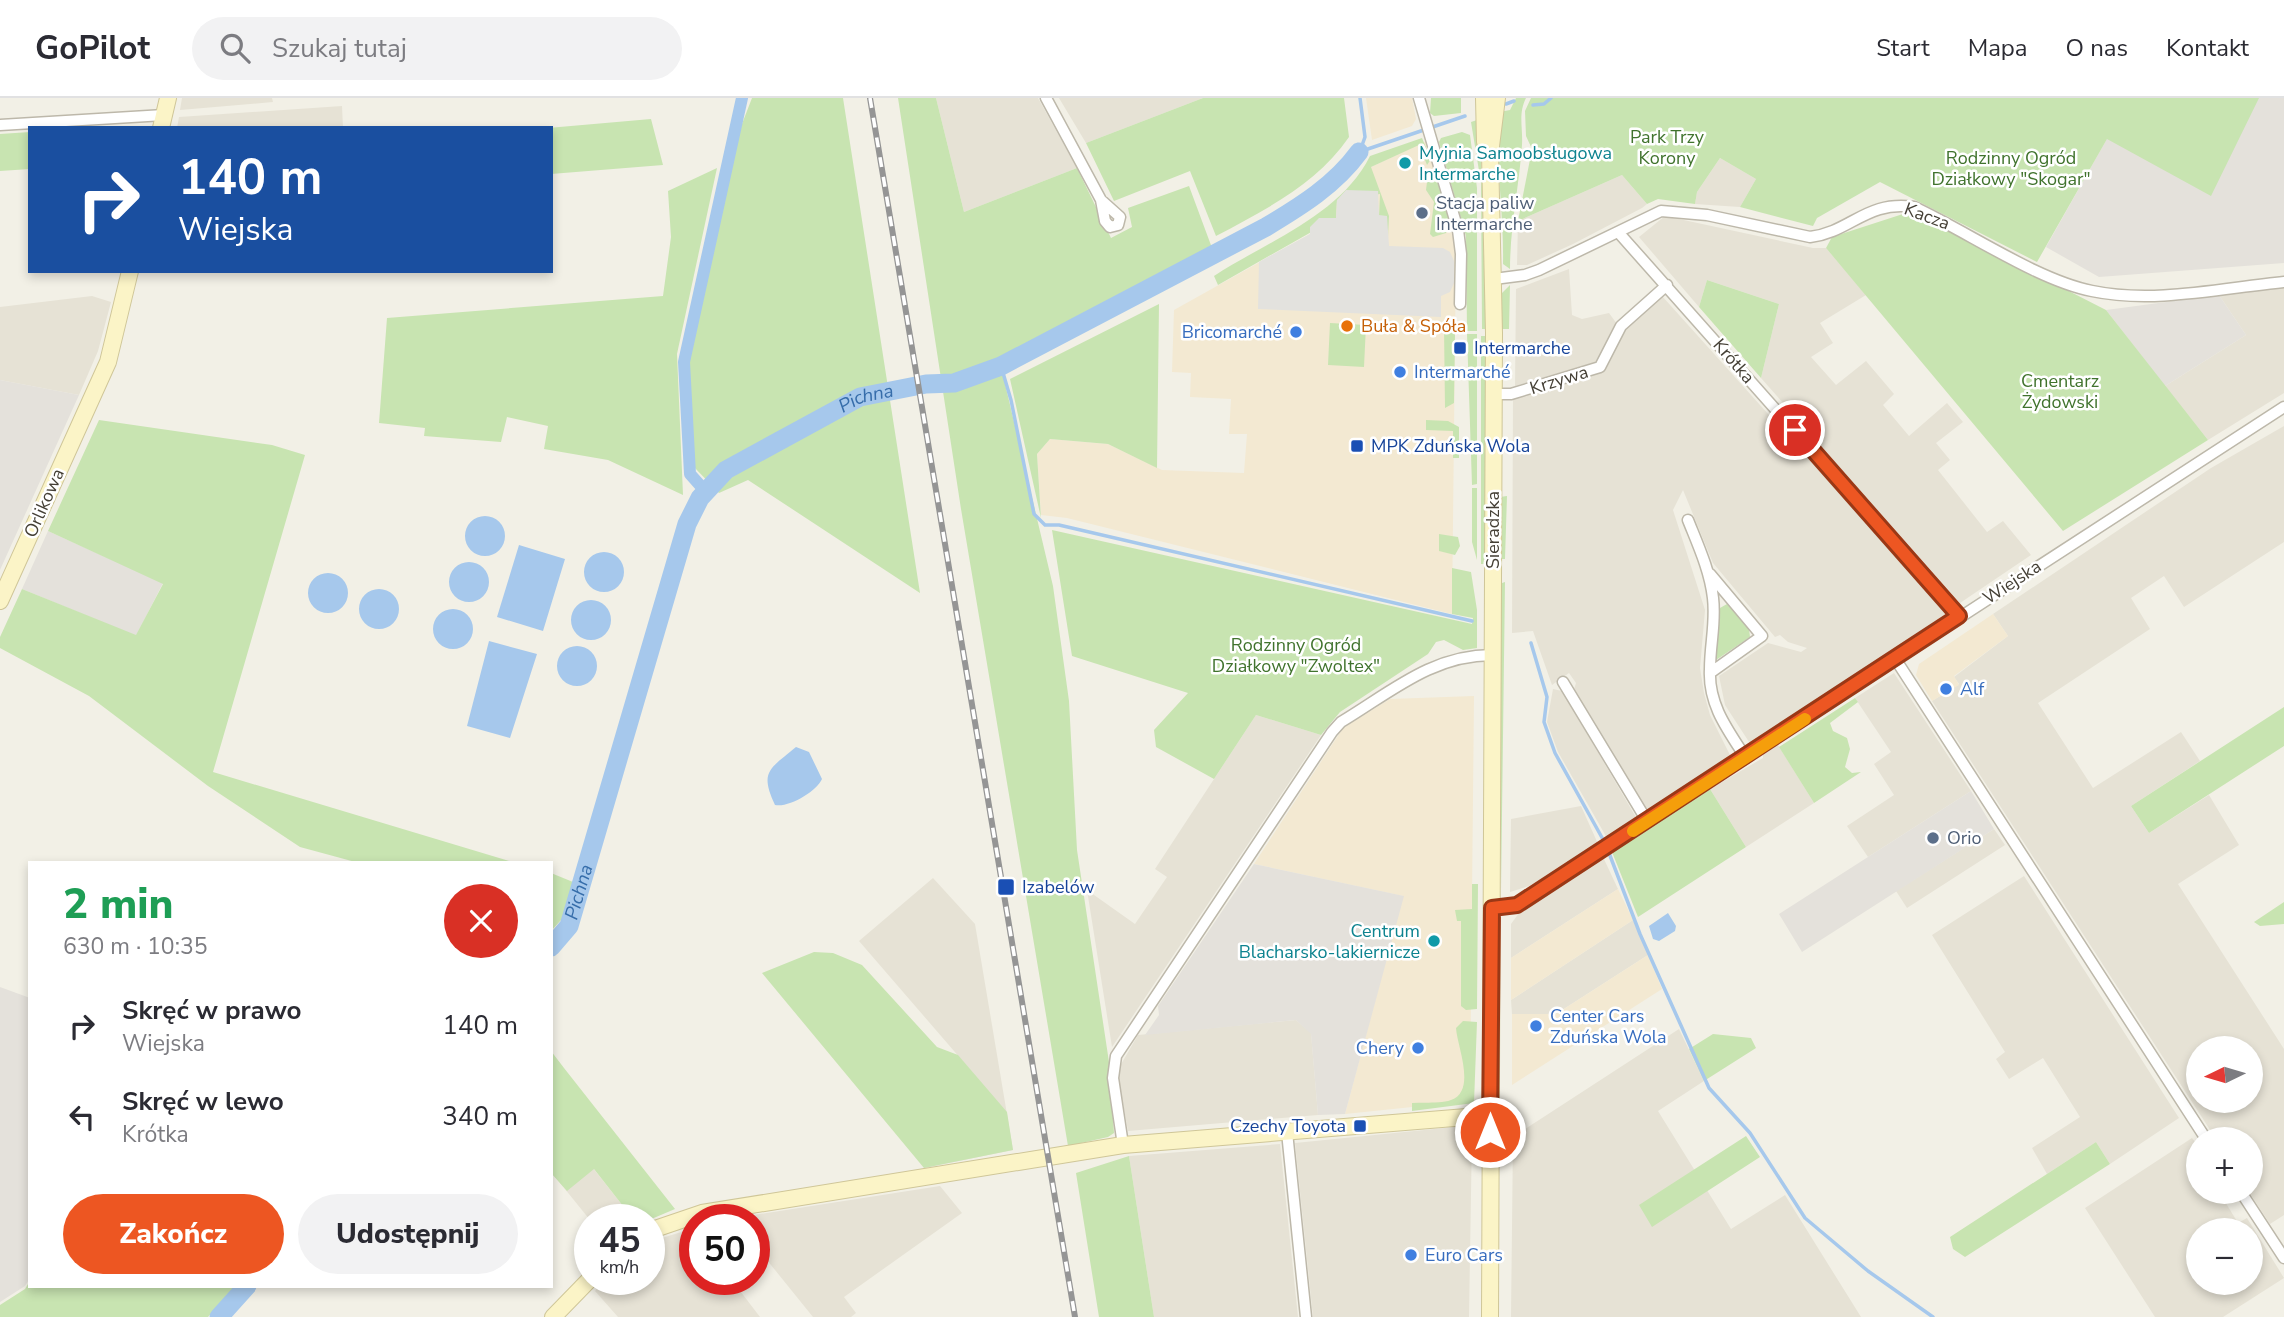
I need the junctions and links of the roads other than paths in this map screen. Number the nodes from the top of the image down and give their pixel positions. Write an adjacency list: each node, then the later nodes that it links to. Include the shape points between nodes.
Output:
1 (168, 98): 8 (street)
2 (1046, 98): 11 (street)
3 (1419, 98): 7 (street)
4 (1427, 98): 7 (street)
5 (1484, 98): 10 (street, Sieradzka, via 1485,144)
6 (1497, 98): 10 (street, Sieradzka)
7 (1425, 118): 17 (street, via 1460,240)
8 (163, 121): 9 (street)
9 (0, 125)
10 (1490, 153): 14 (street, Sieradzka)
11 (1101, 200)
12 (1618, 232): 14 (street, Kacza, via 1539,270); 15 (street, Kacza, via 1669,211 1816,236 1883,205 1896,204 1914,207 2048,276 2092,291 2158,295); 16 (street, Krótka)
13 (130, 273): 22 (street, Orlikowa, via 114,343)
14 (1494, 279): 18 (street, Sieradzka)
15 (2284, 282)
16 (1667, 285): 18 (street, Krzywa, via 1621,326 1601,367 1511,394); 23 (street, Krótka)
17 (1460, 304)
18 (1493, 394): 24 (street, Sieradzka)
19 (2284, 407): 23 (street, Wiejska)
20 (1688, 520): 21 (street)
21 (1708, 572): 26 (street, via 1715,621); 26 (street, via 1762,636)
22 (0, 601)
23 (1959, 616): 25 (street, Wiejska)
24 (1492, 655): 30 (street, Sieradzka); 34 (street, via 1435,664 1332,732 1116,1056 1113,1077)
25 (1896, 660): 28 (street, Wiejska); 32 (street)
26 (1710, 673): 28 (street, via 1718,715)
27 (1563, 682): 29 (street)
28 (1746, 758): 29 (street, Wiejska)
29 (1647, 821): 30 (street, Wiejska, via 1517,905)
30 (1492, 908): 31 (street, Sieradzka)
31 (1491, 1115): 33 (street); 41 (street, Sieradzka)
32 (2198, 1127)
33 (1287, 1132): 34 (street); 40 (street)
34 (1123, 1145): 36 (street, via 702,1213)
35 (2249, 1204): 37 (street)
36 (665, 1226)
37 (2284, 1258)
38 (574, 1295): 39 (street)
39 (553, 1317)
40 (1306, 1317)
41 (1490, 1317)

